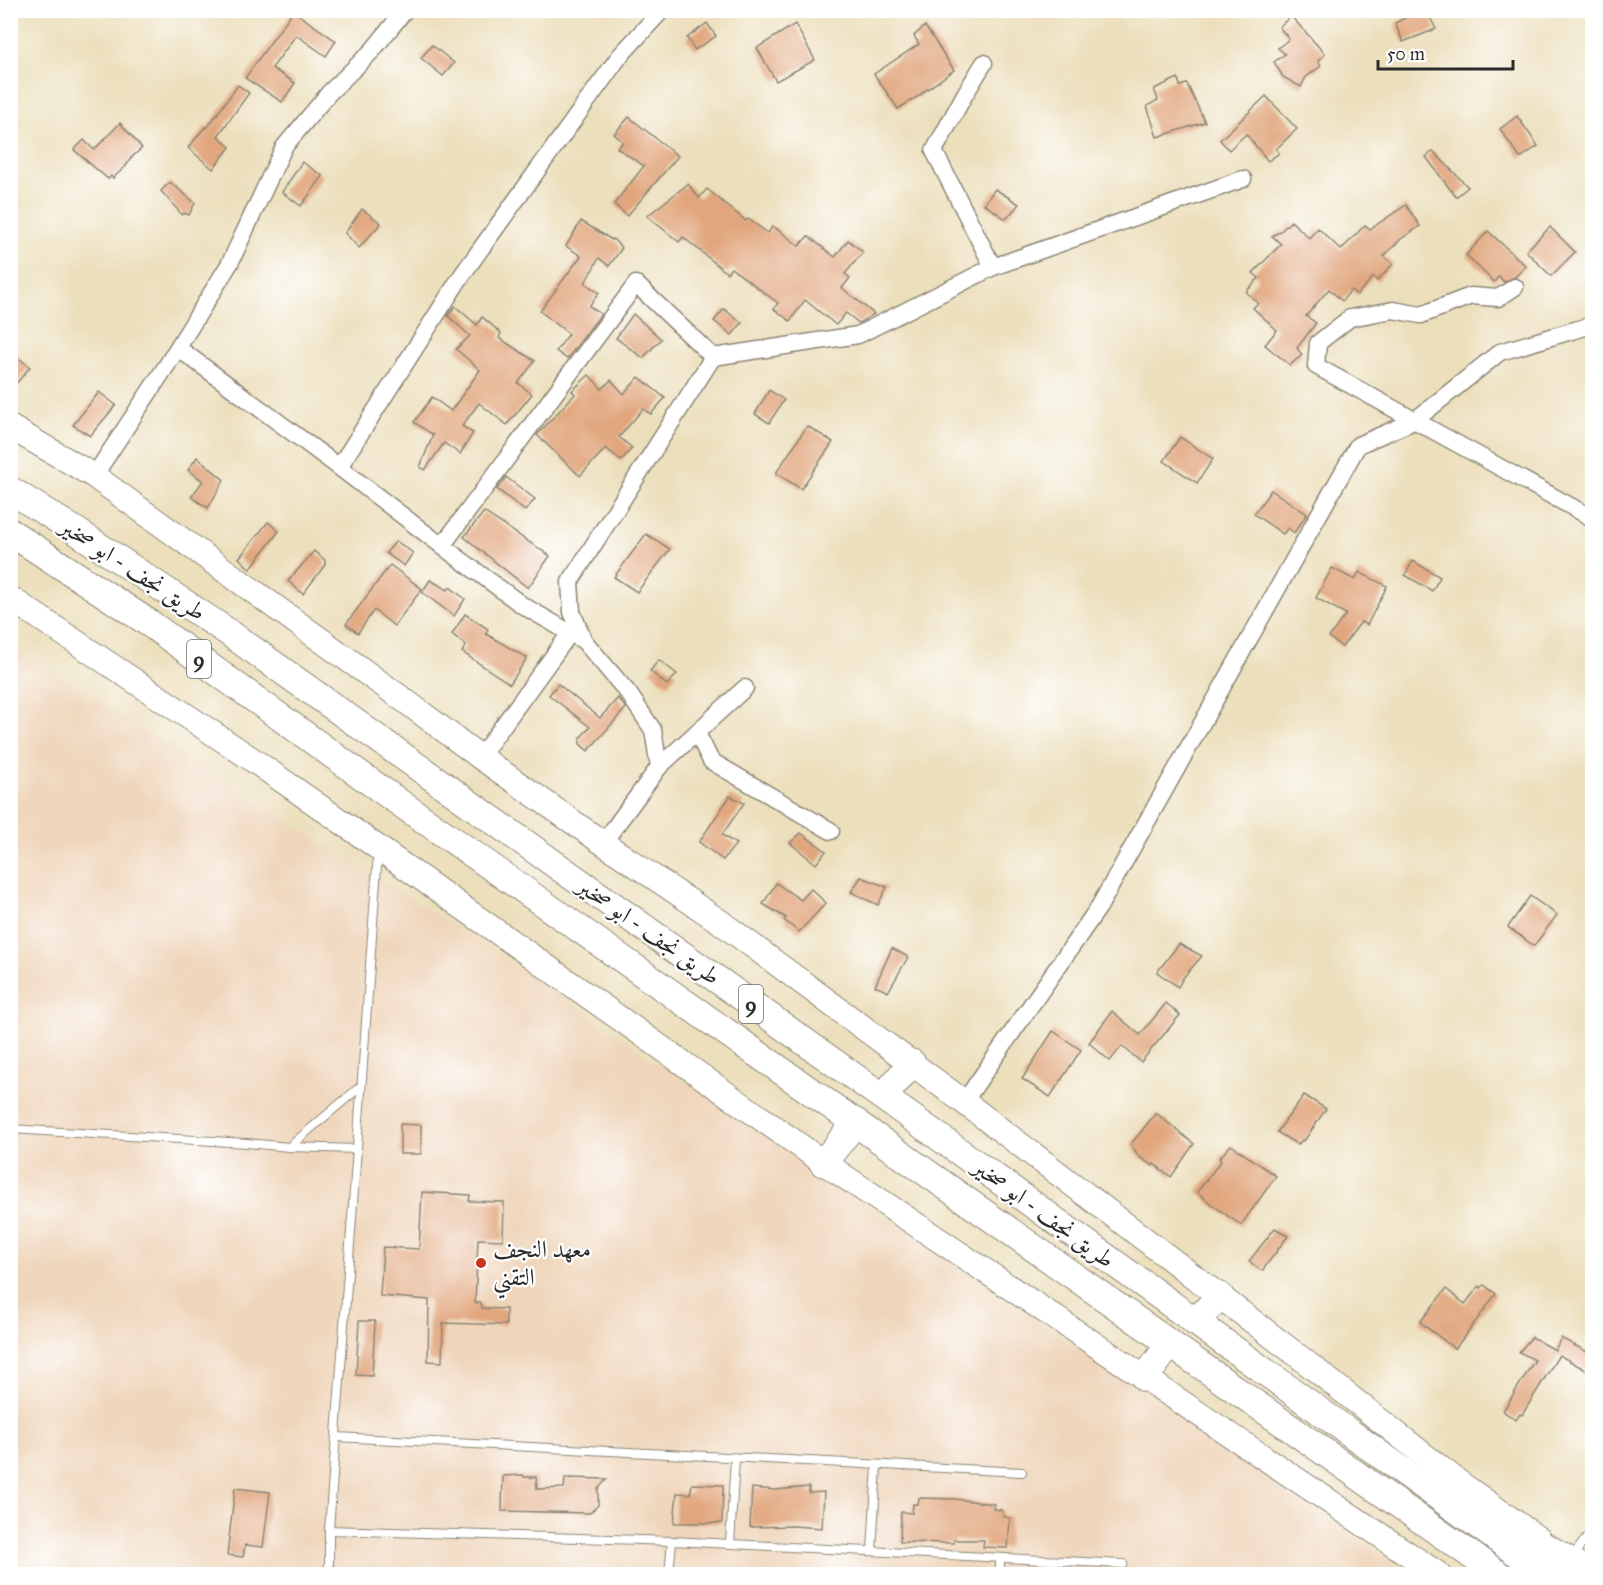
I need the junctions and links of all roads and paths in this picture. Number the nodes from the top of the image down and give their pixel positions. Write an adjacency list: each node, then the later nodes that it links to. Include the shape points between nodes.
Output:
1 (405, 10): 8 (street, via 284,147 230,263)
2 (662, 10): 12 (street, via 619,57 462,275)
3 (984, 63): 5 (street, via 934,151)
4 (1243, 179): 5 (street)
5 (993, 267): 9 (street, via 858,335)
6 (1515, 287): 10 (street, via 1498,298 1471,296 1421,315 1393,310 1350,318 1318,343 1316,366)
7 (1593, 325): 10 (street, via 1500,352)
8 (178, 348): 12 (street); 13 (street)
9 (713, 357): 18 (street, via 636,284); 21 (street, via 570,582)
10 (1414, 421): 15 (street); 32 (street, via 1358,445 1099,907)
11 (10, 428): 13 (main road)
12 (339, 467): 18 (street)
13 (94, 476): 24 (main road)
14 (20, 496): 16 (highway, via 34,514 30,525); 17 (highway, طريق نجف - ابو صخير / 9)
15 (1593, 518)
16 (10, 531): 19 (highway, طريق نجف - ابو صخير / 9)
17 (76, 531): 19 (highway, via 64,531 54,537 48,547); 31 (highway, طريق نجف - ابو صخير / 9, via 225,630)
18 (442, 546): 21 (street, via 522,605)
19 (50, 559): 33 (highway, طريق نجف - ابو صخير / 9, via 149,623)
20 (10, 598): 28 (main road)
21 (577, 637): 24 (street); 25 (street, via 629,694 653,730)
22 (745, 688): 23 (street)
23 (697, 733): 25 (street); 26 (street, via 711,761)
24 (480, 757): 27 (main road)
25 (659, 767): 27 (street)
26 (831, 831)
27 (603, 843): 29 (main road, via 719,921)
28 (379, 847): 30 (lane); 37 (main road)
29 (912, 1063): 31 (highway); 32 (main road)
30 (361, 1086): 35 (lane); 36 (lane)
31 (883, 1097): 39 (highway, طريق نجف - ابو صخير / 9)
32 (964, 1102): 38 (main road)
33 (856, 1122): 37 (highway); 40 (highway, طريق نجف - ابو صخير / 9)
34 (10, 1129): 35 (lane)
35 (289, 1147): 36 (lane)
36 (357, 1149): 42 (lane)
37 (824, 1163): 41 (main road)
38 (1220, 1296): 39 (highway); 54 (main road, via 1457,1481)
39 (1195, 1322): 48 (highway, طريق نجف - ابو صخير / 9)
40 (1170, 1344): 41 (highway); 47 (highway, طريق نجف - ابو صخير / 9)
41 (1145, 1378): 59 (main road)
42 (336, 1437): 43 (lane); 46 (lane)
43 (735, 1458): 44 (lane); 51 (lane)
44 (877, 1465): 45 (lane); 52 (lane)
45 (1022, 1472)
46 (329, 1530): 50 (lane); 56 (lane)
47 (1435, 1530): 60 (highway); 61 (highway, 9)
48 (1484, 1530): 54 (highway, via 1518,1535); 62 (highway, 9)
49 (1593, 1531): 54 (lane)
50 (672, 1541): 51 (lane); 57 (lane)
51 (730, 1544): 52 (lane)
52 (872, 1551): 53 (lane)
53 (1000, 1558): 55 (lane); 58 (lane)
54 (1569, 1561): 63 (highway)
55 (1123, 1564)
56 (329, 1575)
57 (669, 1575)
58 (1000, 1575)
59 (1438, 1575)
60 (1470, 1575)
61 (1498, 1575)
62 (1546, 1575)
63 (1592, 1575)

